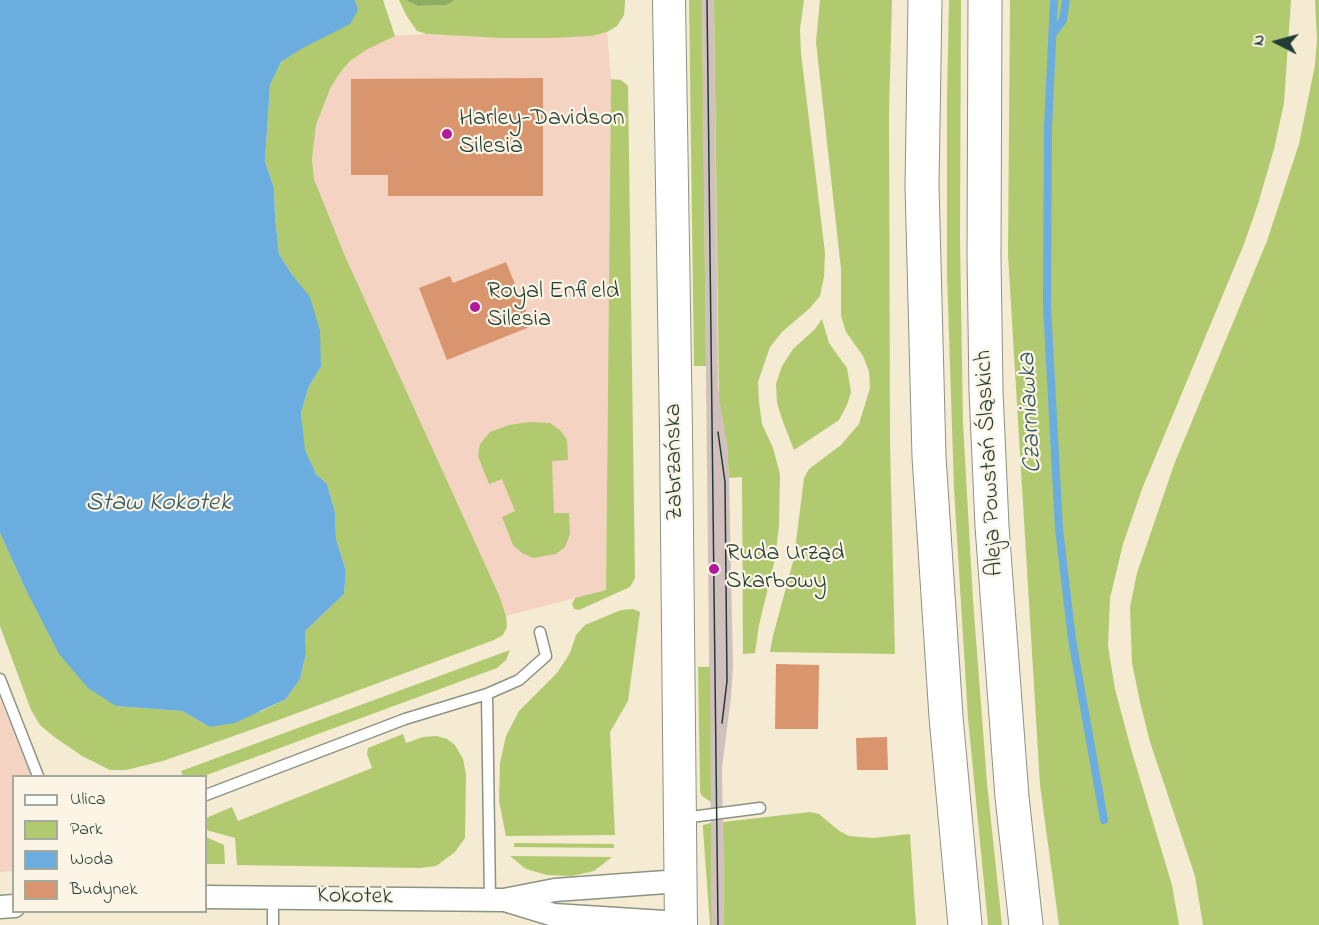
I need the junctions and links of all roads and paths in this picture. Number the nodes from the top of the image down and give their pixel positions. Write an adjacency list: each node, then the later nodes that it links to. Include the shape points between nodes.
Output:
1 (669, 0): 10 (main road, Zabrzańska)
2 (925, 0): 11 (main road, via 922,185 929,445)
3 (985, 0): 20 (main road, Aleja Powstań Śląskich, via 984,246 991,504 1012,796)
4 (540, 632): 6 (lane, via 546,656 519,680)
5 (0, 679): 7 (lane)
6 (487, 694): 8 (lane, via 405,720); 15 (lane)
7 (37, 775)
8 (207, 795)
9 (760, 808): 10 (lane)
10 (680, 818): 12 (main road, Zabrzańska)
11 (957, 852): 18 (main road); 19 (main road)
12 (680, 881): 15 (street, Kokotek, via 555,890); 16 (main road, Zabrzańska)
13 (207, 897): 14 (street, Kokotek)
14 (273, 897): 15 (street, Kokotek); 17 (lane)
15 (497, 900): 16 (street, Kokotek, via 554,915)
16 (681, 924)
17 (273, 925)
18 (946, 925)
19 (965, 925)
20 (1026, 925)

